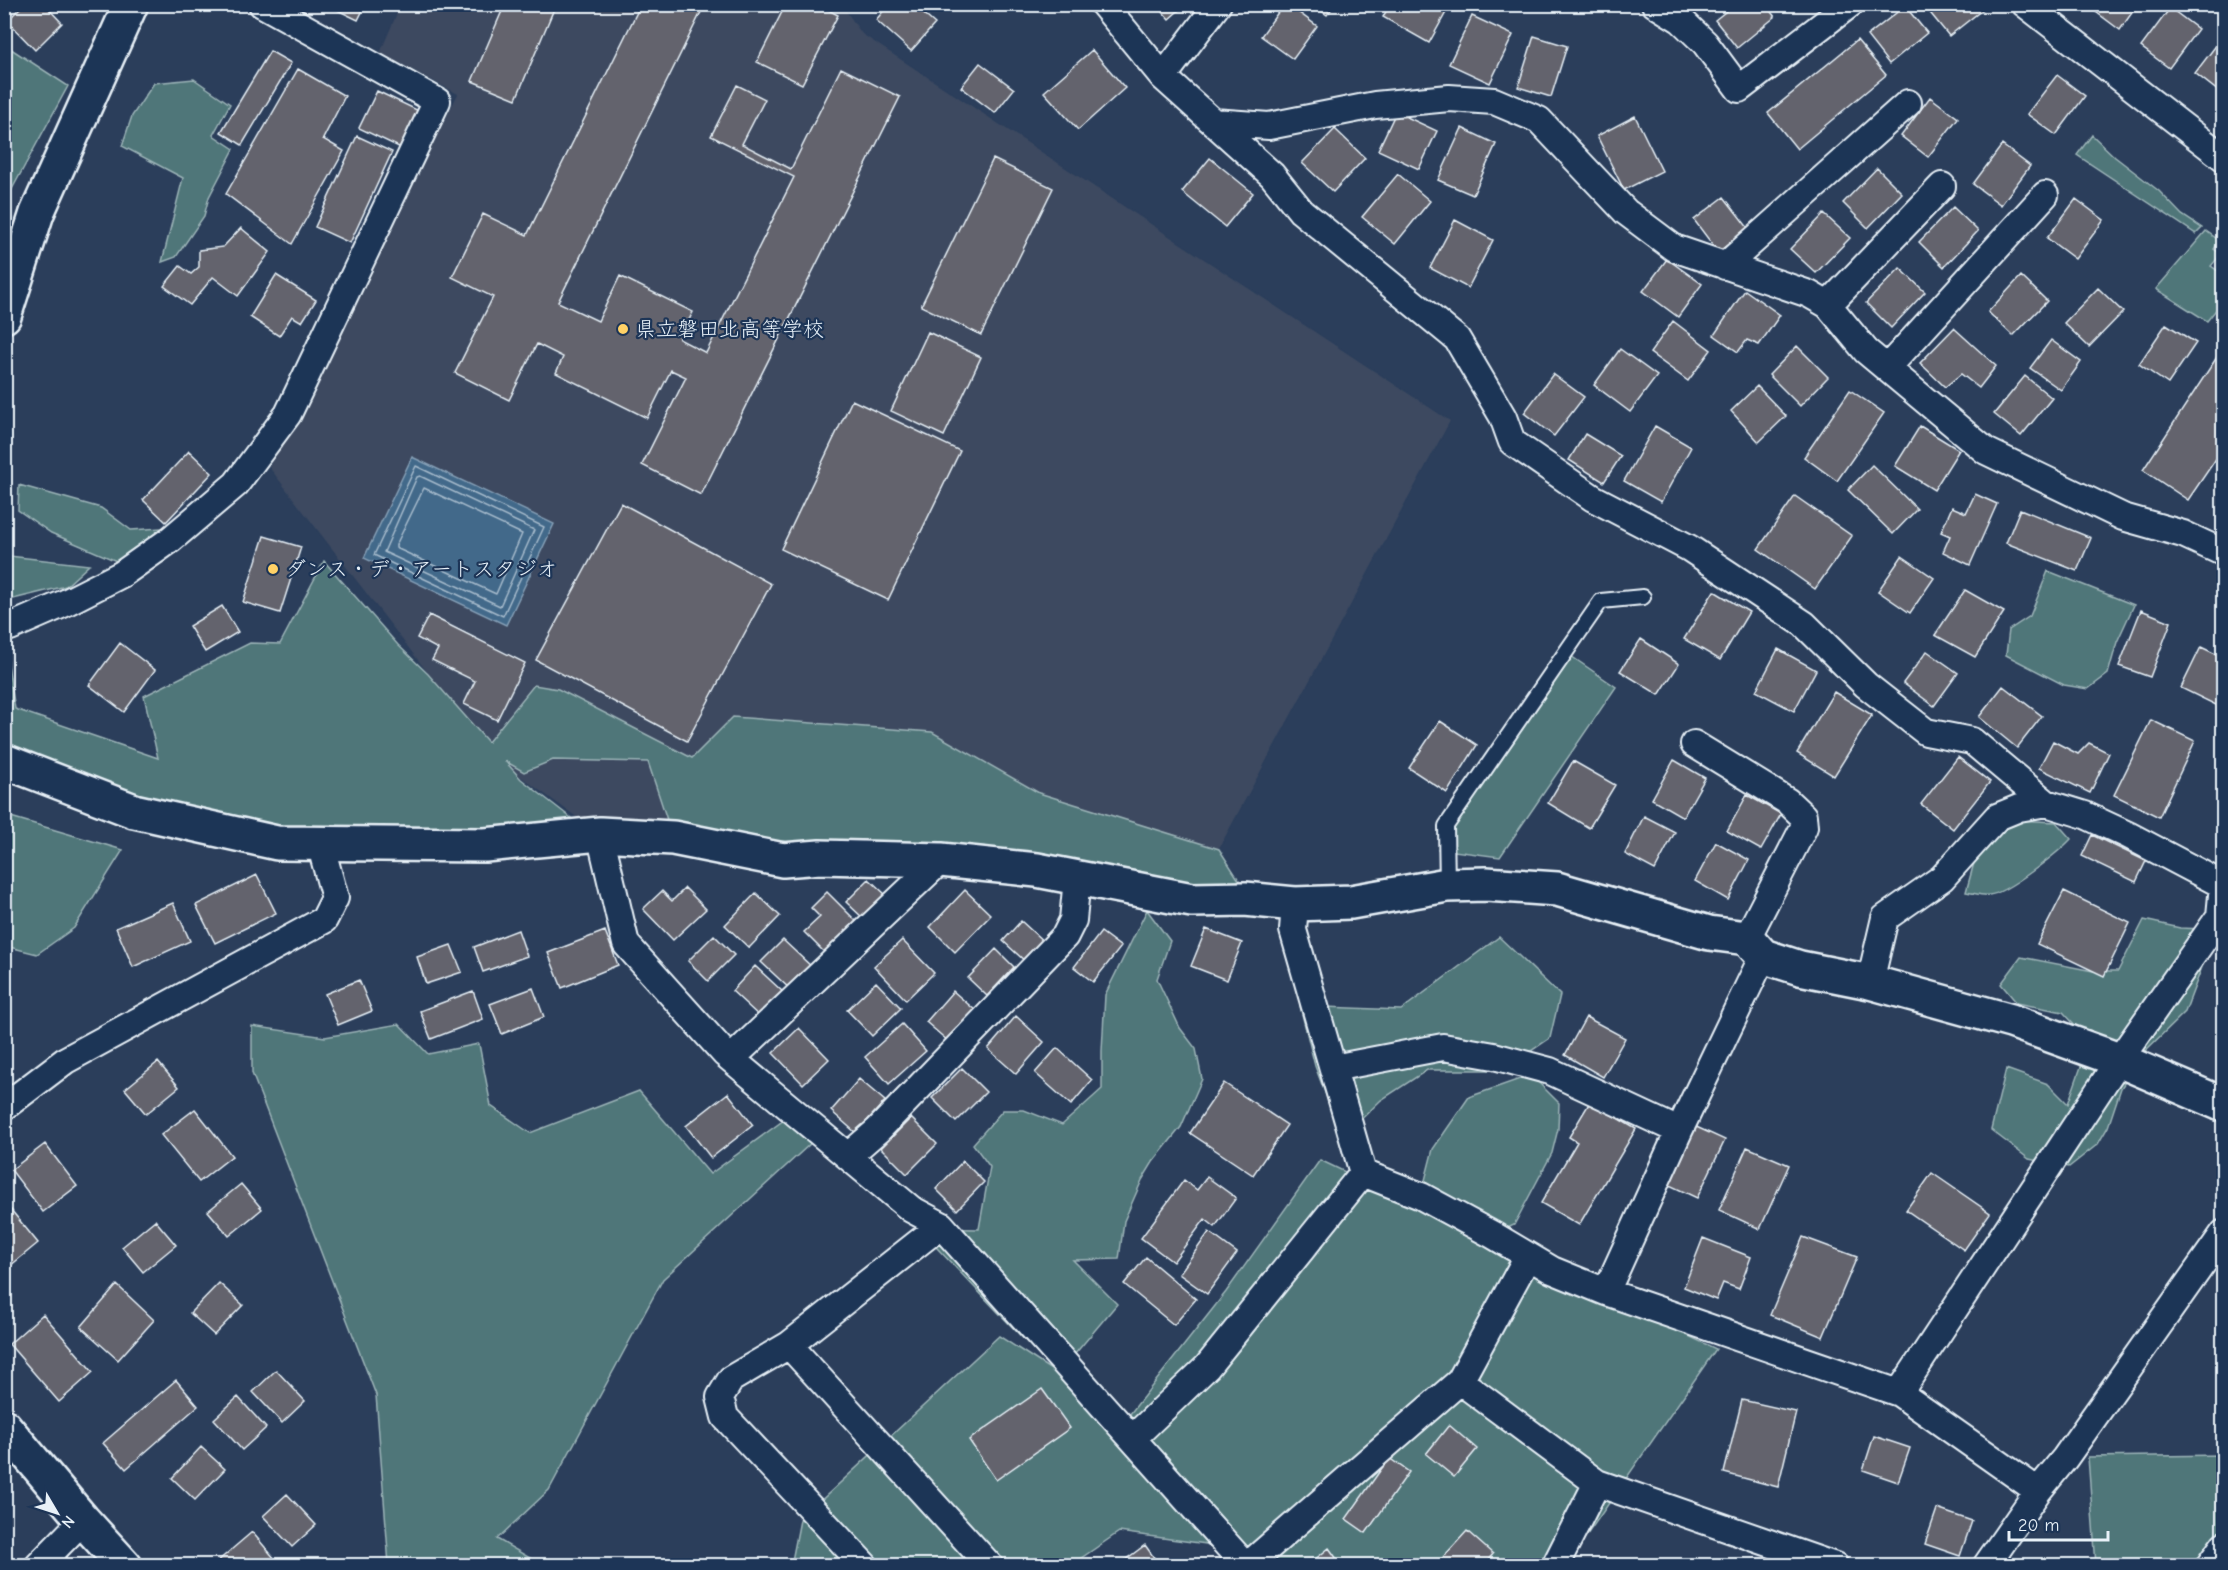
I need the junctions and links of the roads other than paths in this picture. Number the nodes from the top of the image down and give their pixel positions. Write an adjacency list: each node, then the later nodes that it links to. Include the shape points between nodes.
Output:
1 (131, 4): 16 (street, via 37,213)
2 (262, 4): 20 (street, via 436,101 288,414 237,484 122,574)
3 (1103, 4): 8 (street)
4 (1218, 4): 8 (street)
5 (1655, 4): 6 (street, via 1681,20 1705,43 1739,89)
6 (1850, 4)
7 (2025, 4): 11 (street)
8 (1163, 77): 10 (street)
9 (1908, 103): 14 (street)
10 (1213, 122): 14 (street, via 1269,126 1375,105 1449,98 1494,101 1539,120 1626,212 1674,248); 23 (street, via 1272,175 1301,211 1457,339 1503,417 1512,442 1593,498 1689,548 1804,624 1866,685 1926,732 1972,741)
11 (2223, 158)
12 (1942, 186): 15 (street)
13 (2045, 195): 17 (street)
14 (1725, 266): 15 (street, via 1809,294)
15 (1828, 305): 17 (street, via 1866,351)
16 (4, 316)
17 (1887, 368): 18 (street, via 1986,451 2123,517 2183,534)
18 (2223, 553)
19 (1643, 597): 28 (lane, via 1600,601 1446,826)
20 (10, 627)
21 (1694, 744): 31 (street, via 1787,801 1803,816 1804,827)
22 (4, 761): 25 (street, via 134,811 277,843)
23 (2046, 803): 29 (street, via 2085,815); 32 (street, via 1997,817 1942,878 1885,918)
24 (600, 834): 25 (street, via 485,845); 26 (street, via 673,838 783,860); 33 (street, via 626,944)
25 (320, 843): 37 (street, via 335,898 324,920 66,1060)
26 (941, 860): 27 (street); 33 (street)
27 (1077, 878): 30 (street, via 1192,900 1245,899); 39 (street, via 1073,920 1065,936 878,1130)
28 (1447, 885): 30 (street, via 1351,902); 31 (street, via 1557,889)
29 (2223, 885): 34 (street, via 2220,916)
30 (1295, 904): 35 (street, via 1293,930)
31 (1755, 947): 32 (street, via 1800,968); 38 (street)
32 (1870, 982): 34 (street, via 2011,1021)
33 (731, 1059): 39 (street)
34 (2119, 1060): 36 (street); 47 (street)
35 (1333, 1068): 38 (street, via 1443,1047 1494,1056 1550,1071); 40 (street)
36 (2223, 1105)
37 (4, 1107)
38 (1679, 1131): 44 (street)
39 (848, 1156): 41 (street, via 911,1209)
40 (1363, 1173): 43 (street, via 1421,1196); 49 (street, via 1207,1367)
41 (941, 1225): 45 (street); 49 (street)
42 (2223, 1233): 51 (street)
43 (1527, 1256): 44 (street); 46 (street)
44 (1606, 1292): 47 (street)
45 (789, 1345): 56 (street, via 731,1379 720,1397 725,1417); 57 (street)
46 (1460, 1381): 50 (street); 58 (street)
47 (1899, 1393): 51 (street)
48 (4, 1426): 52 (street)
49 (1133, 1438): 58 (street)
50 (1597, 1483): 59 (street); 60 (street)
51 (2038, 1491): 61 (street)
52 (82, 1520): 54 (street); 55 (street)
53 (2223, 1545): 62 (street)
54 (39, 1566)
55 (125, 1566)
56 (865, 1566)
57 (990, 1566)
58 (1246, 1566)
59 (1555, 1566)
60 (1835, 1566)
61 (1986, 1566)
62 (2209, 1566)

